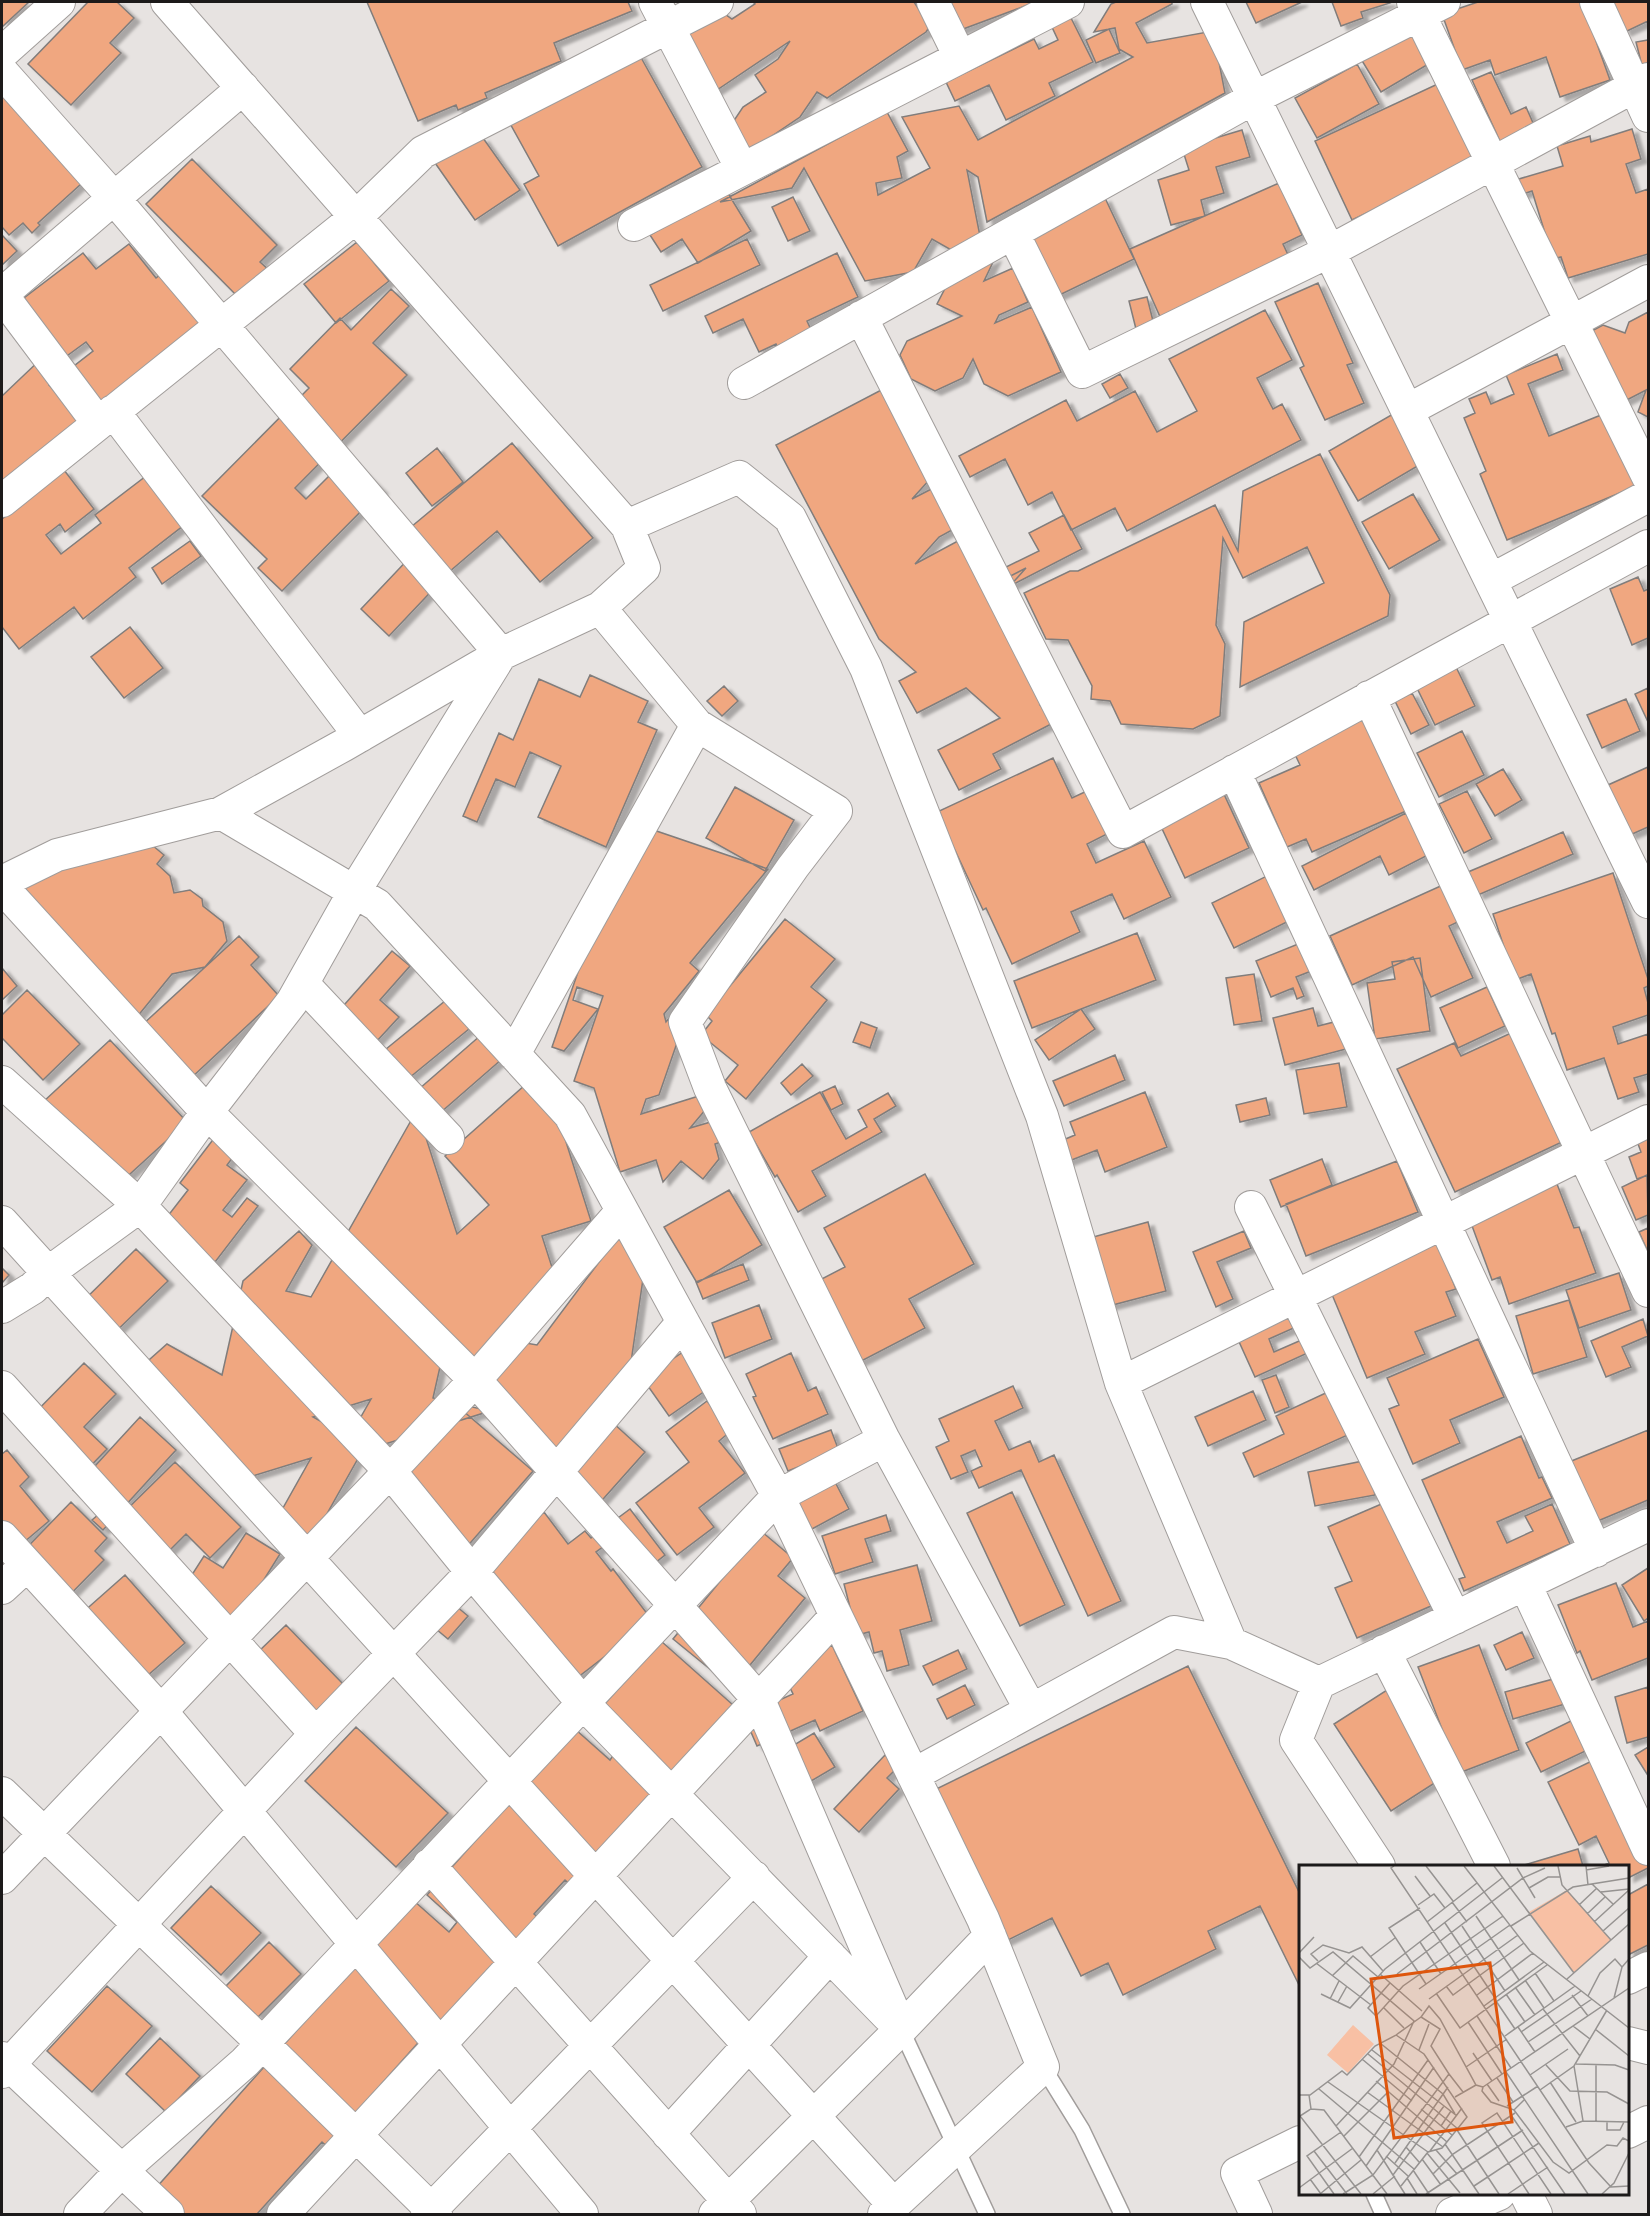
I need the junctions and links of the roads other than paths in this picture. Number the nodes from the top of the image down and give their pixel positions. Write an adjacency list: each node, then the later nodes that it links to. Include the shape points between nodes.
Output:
1 (59, 2): 10 (street)
2 (167, 2): 14 (street)
3 (717, 2): 9 (street)
4 (933, 2): 11 (street)
5 (1068, 2): 11 (street)
6 (1207, 2): 15 (street)
7 (1596, 2): 13 (street)
8 (1426, 6): 15 (street); 17 (street)
9 (662, 14): 18 (street); 20 (street, via 423,152)
10 (2, 53)
11 (960, 57): 18 (street)
12 (2, 72): 19 (street)
13 (1642, 83): 16 (street); 17 (street)
14 (243, 88): 19 (street); 20 (street)
15 (1254, 98): 22 (street); 23 (street)
16 (1648, 116)
17 (1493, 164): 23 (street); 27 (street)
18 (742, 169): 21 (street)
19 (114, 199): 25 (street); 28 (street)
20 (356, 217): 28 (street); 35 (street)
21 (634, 225)
22 (1013, 233): 23 (street, via 1082,372); 26 (street)
23 (1330, 251): 30 (street)
24 (1648, 281): 27 (street)
25 (2, 295): 31 (street)
26 (861, 317): 29 (street); 44 (street, via 1123,832)
27 (1572, 322): 30 (street); 32 (street)
28 (221, 325): 31 (street); 40 (street)
29 (744, 383)
30 (1408, 410): 37 (street)
31 (106, 417): 34 (street); 43 (street)
32 (1648, 477)
33 (1648, 495): 37 (street)
34 (2, 501)
35 (627, 526): 38 (street, via 644,568); 68 (street, via 739,477 790,519 866,668 1042,1116)
36 (1648, 546): 39 (street)
37 (1491, 580): 39 (street)
38 (600, 609): 40 (street); 42 (street)
39 (1510, 620): 41 (street); 49 (street)
40 (501, 654): 43 (street); 48 (street)
41 (1369, 697): 44 (street); 56 (street)
42 (697, 725): 51 (street); 70 (street, via 836,810 685,1022 710,1088)
43 (360, 736): 45 (street)
44 (1234, 771): 61 (street)
45 (221, 813): 46 (street, via 57,855); 48 (street)
46 (2, 882)
47 (2, 887): 53 (street)
48 (354, 892): 50 (street); 51 (street, via 377,905)
49 (1648, 902)
50 (303, 984): 53 (street); 55 (street)
51 (514, 1054): 59 (street, via 570,1115)
52 (2, 1082): 57 (street)
53 (207, 1112): 57 (street); 67 (street)
54 (1648, 1121): 56 (street)
55 (448, 1138)
56 (1583, 1153): 61 (street); 63 (street)
57 (140, 1206): 62 (street); 71 (street)
58 (1251, 1207): 64 (street)
59 (622, 1211): 66 (street); 67 (street)
60 (2, 1222): 62 (street)
61 (1444, 1222): 64 (street); 76 (street)
62 (48, 1273): 65 (street, via 33,1288); 77 (street)
63 (1648, 1291)
64 (1295, 1297): 68 (street); 84 (street)
65 (2, 1307)
66 (683, 1322): 72 (street); 73 (street)
67 (475, 1380): 71 (street); 72 (street)
68 (1121, 1383): 86 (street)
69 (2, 1387): 85 (street)
70 (884, 1440): 73 (street); 93 (street)
71 (390, 1471): 77 (street); 79 (street)
72 (556, 1472): 79 (street); 82 (street)
73 (778, 1496): 82 (street); 83 (street)
74 (1648, 1526): 76 (street)
75 (2, 1537): 78 (street)
76 (1596, 1551): 80 (street)
77 (307, 1558): 85 (street); 88 (street)
78 (27, 1565): 81 (street); 92 (street)
79 (472, 1572): 88 (street); 91 (street)
80 (1525, 1584): 84 (street); 101 (street)
81 (2, 1588)
82 (674, 1605): 90 (street); 91 (street)
83 (836, 1616): 90 (street); 95 (street)
84 (1455, 1618): 87 (street)
85 (230, 1638): 92 (street); 94 (street)
86 (1231, 1643): 89 (street); 93 (street, via 1174,1632)
87 (1384, 1651): 89 (street); 104 (street)
88 (393, 1653): 94 (street); 96 (street)
89 (1319, 1683): 103 (street, via 1296,1740)
90 (759, 1700): 98 (street); 116 (street)
91 (582, 1702): 96 (street); 98 (street)
92 (160, 1710): 99 (street); 100 (street)
93 (1031, 1710): 95 (street)
94 (316, 1734): 99 (street)
95 (913, 1775): 109 (street)
96 (509, 1780): 102 (street); 105 (street)
97 (2, 1793): 100 (street)
98 (672, 1793): 105 (street); 106 (street)
99 (244, 1810): 108 (street); 110 (street)
100 (44, 1834): 107 (street); 108 (street)
101 (1648, 1849)
102 (429, 1865): 110 (street); 113 (street)
103 (1378, 1865)
104 (1493, 1865)
105 (596, 1876): 112 (street); 113 (street)
106 (754, 1877): 111 (street); 112 (street)
107 (2, 1878)
108 (138, 1924): 117 (street); 123 (street)
109 (990, 1936): 116 (street); 124 (street)
110 (356, 1944): 117 (street); 119 (street)
111 (830, 1956): 116 (street); 120 (street)
112 (673, 1961): 120 (street); 121 (street)
113 (516, 1963): 119 (street); 121 (street)
114 (1648, 1968): 115 (street)
115 (1629, 1978)
116 (901, 2029): 125 (street); 130 (lane)
117 (262, 2043): 128 (street); 131 (street)
118 (1629, 2043): 122 (street)
119 (440, 2045): 126 (street); 128 (street)
120 (749, 2045): 125 (street); 127 (street)
121 (590, 2046): 126 (street); 127 (street)
122 (1648, 2048)
123 (4, 2065): 131 (street)
124 (1043, 2067): 130 (street); 143 (lane, via 1083,2130)
125 (814, 2116): 135 (street); 136 (street)
126 (510, 2129): 137 (street); 141 (street)
127 (668, 2134): 135 (street)
128 (356, 2136): 137 (street); 140 (street)
129 (1299, 2142): 144 (street, via 1237,2173)
130 (956, 2148): 136 (street); 142 (lane)
131 (122, 2170): 138 (street); 139 (street)
132 (1375, 2195): 145 (lane)
133 (1495, 2195): 146 (street)
134 (1527, 2195): 147 (street)
135 (728, 2210)
136 (889, 2210)
137 (432, 2213)
138 (80, 2214)
139 (168, 2214)
140 (283, 2214)
141 (582, 2214)
142 (987, 2214)
143 (1122, 2214)
144 (1256, 2214)
145 (1383, 2214)
146 (1452, 2214)
147 (1536, 2214)

